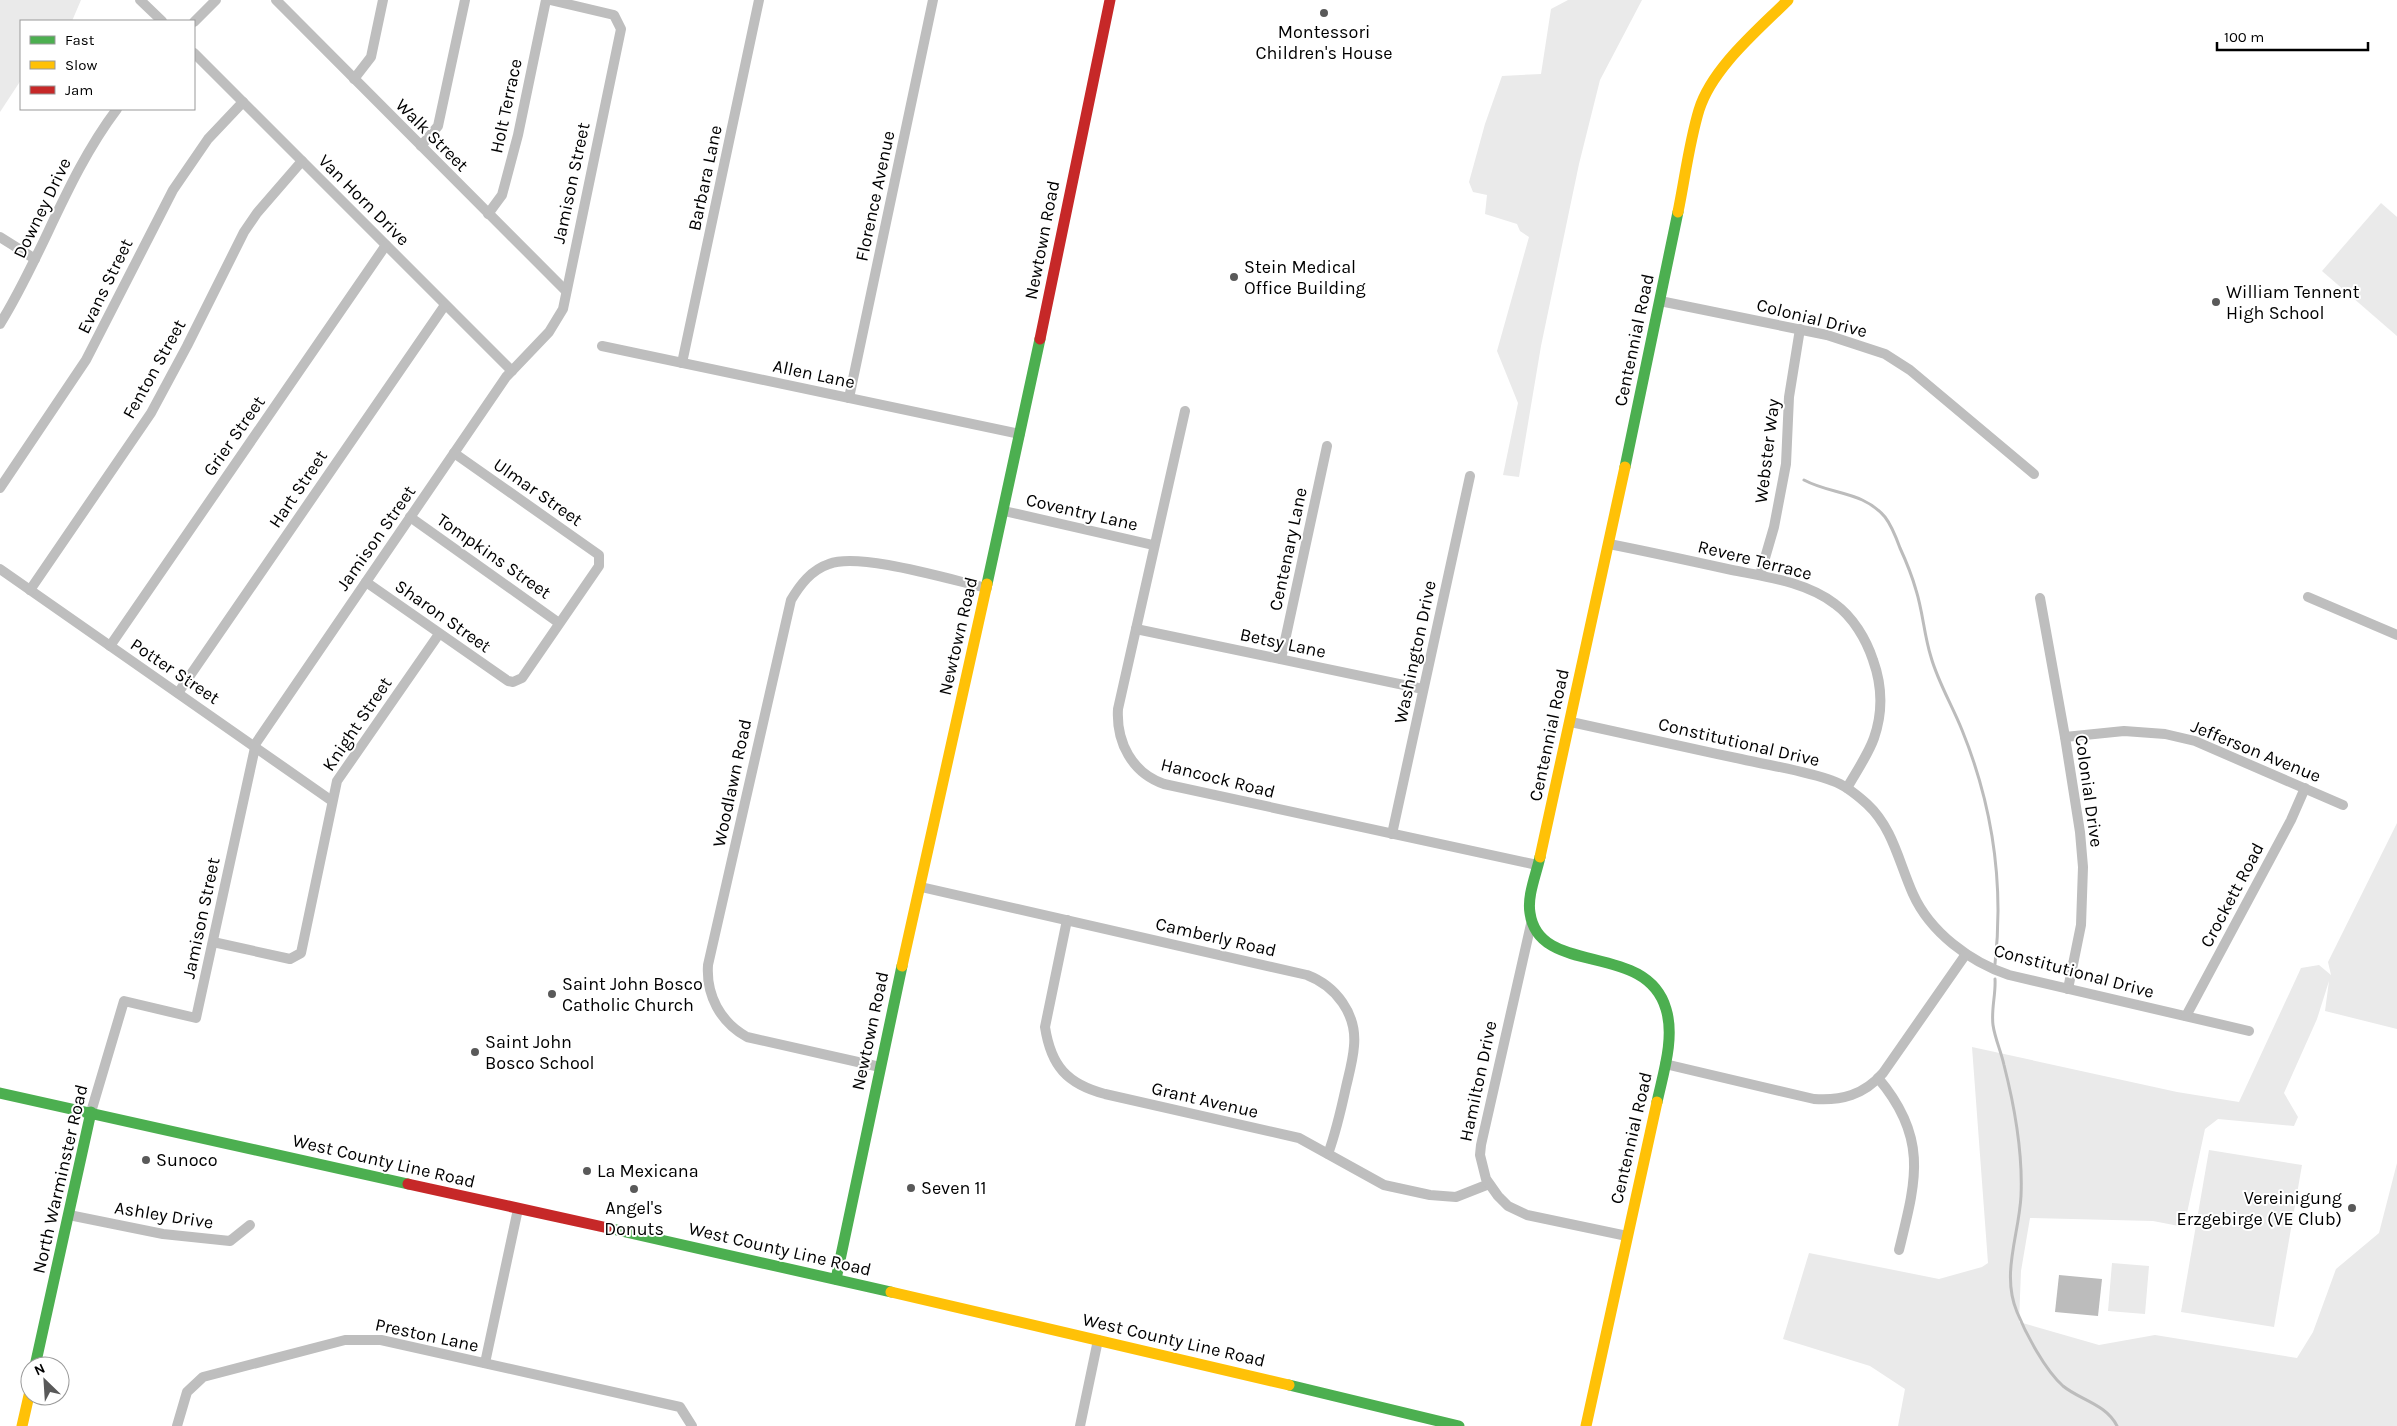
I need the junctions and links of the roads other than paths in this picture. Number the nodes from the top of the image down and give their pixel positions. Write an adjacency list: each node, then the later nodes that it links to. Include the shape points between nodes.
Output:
1 (140, 0): 12 (street)
2 (216, 0): 13 (street)
3 (276, 0): 15 (street, Walk Street)
4 (383, 0): 15 (street, via 371,57)
5 (465, 0): 18 (street, via 438,126)
6 (546, 0): 20 (street, Holt Terrace, via 502,195)
7 (550, 0): 24 (street, Jamison Street, via 609,13 617,18 621,29)
8 (759, 0): 30 (street, Barbara Lane)
9 (932, 0): 32 (street, Florence Avenue)
10 (1110, 0): 34 (street, Newtown Road)
11 (1788, 0): 25 (street, Centennial Road, via 1730,59 1712,82 1699,109)
12 (161, 20)
13 (195, 21)
14 (195, 54): 16 (street, Van Horn Drive)
15 (354, 79): 18 (street, Walk Street)
16 (243, 102): 19 (street, Van Horn Drive); 39 (street, Evans Street, via 208,139 173,190 86,360)
17 (116, 110): 23 (street, Downey Drive, via 80,166)
18 (421, 146): 20 (street, Walk Street)
19 (302, 161): 22 (street, Van Horn Drive); 48 (street, Fenton Street, via 262,206 244,232 156,405)
20 (488, 214): 24 (street, Walk Street)
21 (0, 237): 23 (street)
22 (386, 245): 26 (street, Van Horn Drive); 55 (street, Grier Street)
23 (35, 259): 27 (street, Downey Drive)
24 (566, 291): 31 (street, Jamison Street, via 558,320)
25 (1660, 300): 28 (street, Colonial Drive); 42 (street, Centennial Road)
26 (445, 305): 31 (street, Van Horn Drive); 58 (street, Hart Street)
27 (0, 324)
28 (1800, 330): 37 (street, Colonial Drive, via 1848,340 1894,359); 45 (street, Webster Way, via 1789,397 1786,464 1774,527)
29 (602, 346): 30 (street, Allen Lane)
30 (682, 363): 32 (street, Allen Lane)
31 (512, 371): 36 (street, Jamison Street)
32 (849, 398): 34 (street, Allen Lane)
33 (1185, 411): 43 (street, Hancock Road)
34 (1020, 434): 40 (street, Newtown Road)
35 (1327, 446): 56 (street, Centenary Lane)
36 (454, 454): 41 (street, Jamison Street); 51 (street, Ulmar Street, via 596,551 599,566)
37 (2034, 474)
38 (1470, 476): 57 (street, Washington Drive)
39 (0, 488)
40 (1004, 510): 43 (street, Coventry Lane); 47 (street, Newtown Road)
41 (410, 517): 46 (street, Jamison Street); 51 (street, Tompkins Street)
42 (1609, 544): 45 (street, Revere Terrace); 59 (street, Centennial Road)
43 (1153, 545): 52 (street, Hancock Road)
44 (0, 569): 48 (street, Potter Street)
45 (1760, 575): 62 (street, Revere Terrace, via 1807,588 1835,604 1854,622 1871,654 1881,691 1879,715 1874,739)
46 (366, 582): 53 (street, Sharon Street); 61 (street, Jamison Street)
47 (987, 588): 68 (street, Newtown Road); 78 (street, Woodlawn Road, via 852,560 828,564 816,570 791,600 761,726 708,965 713,1002 730,1024 747,1037)
48 (30, 590): 55 (street, Potter Street)
49 (2308, 597): 54 (street)
50 (2040, 598): 60 (street, Colonial Drive)
51 (559, 623): 53 (street, Sharon Street, via 522,678 513,682)
52 (1136, 629): 56 (street, Betsy Lane); 66 (street, Hancock Road, via 1117,723 1126,751 1148,776 1164,784)
53 (439, 634): 64 (street, Knight Street, via 343,772 335,786)
54 (2397, 635)
55 (110, 646): 58 (street, Potter Street)
56 (1281, 659): 57 (street, Betsy Lane)
57 (1423, 690): 66 (street, Washington Drive)
58 (178, 693): 61 (street, Potter Street)
59 (1570, 722): 62 (street, Constitutional Drive, via 1803,772); 67 (street, Centennial Road)
60 (2065, 737): 63 (street, Jefferson Avenue, via 2124,730 2165,734 2195,741); 73 (street, Colonial Drive, via 2083,867 2081,925)
61 (254, 746): 64 (street, Potter Street); 71 (street, Jamison Street)
62 (1847, 788): 72 (street, Constitutional Drive, via 1866,803 1887,830 1919,906 1945,937)
63 (2305, 788): 65 (street, Jefferson Avenue); 75 (street, Crockett Road)
64 (332, 801): 71 (street, Knight Street, via 302,948 296,958)
65 (2343, 805)
66 (1392, 834): 67 (street, Hancock Road)
67 (1538, 866): 70 (street, Centennial Road, via 1529,905)
68 (920, 887): 69 (street, Camberly Road); 78 (street, Newtown Road)
69 (1067, 920): 82 (street, Grant Avenue, via 1045,1027 1054,1060 1069,1078 1098,1092 1299,1138); 82 (street, Camberly Road, via 1307,975 1325,984 1348,1010 1354,1035 1353,1058)
70 (1531, 924): 77 (street, Centennial Road, via 1535,933 1557,950 1621,964 1645,976 1667,1011); 83 (street, Hamilton Drive, via 1480,1145 1482,1168)
71 (213, 942): 74 (street, Jamison Street, via 196,1018)
72 (1966, 954): 73 (street, Constitutional Drive, via 1998,972); 79 (street)
73 (2068, 989): 75 (street, Constitutional Drive)
74 (124, 1001): 81 (street, North Warminster Road)
75 (2186, 1016): 76 (street, Constitutional Drive)
76 (2249, 1031)
77 (1665, 1064): 79 (street, via 1828,1100 1854,1095); 87 (street, Centennial Road)
78 (880, 1067): 89 (street, Newtown Road)
79 (1878, 1078): 88 (street, via 1903,1114 1915,1161 1913,1194)
80 (0, 1093): 81 (street, West County Line Road)
81 (91, 1112): 84 (street, West County Line Road); 85 (street, North Warminster Road)
82 (1328, 1154): 83 (street, Grant Avenue, via 1374,1181 1430,1195 1456,1197)
83 (1489, 1184): 87 (street, Hamilton Drive, via 1518,1212)
84 (518, 1209): 89 (street, West County Line Road); 92 (street)
85 (69, 1215): 86 (street, Ashley Drive, via 163,1234 230,1241); 91 (street, North Warminster Road)
86 (250, 1225)
87 (1627, 1236): 99 (street, Centennial Road)
88 (1899, 1250)
89 (836, 1279): 90 (street, West County Line Road)
90 (1098, 1340): 97 (street); 98 (street, West County Line Road)
91 (38, 1356)
92 (485, 1363): 95 (street, Preston Lane, via 380,1340 345,1340 204,1376 187,1392); 96 (street, Preston Lane, via 680,1407)
93 (27, 1406): 94 (street)
94 (22, 1426)
95 (176, 1426)
96 (692, 1426)
97 (1080, 1426)
98 (1459, 1426)
99 (1586, 1426)

